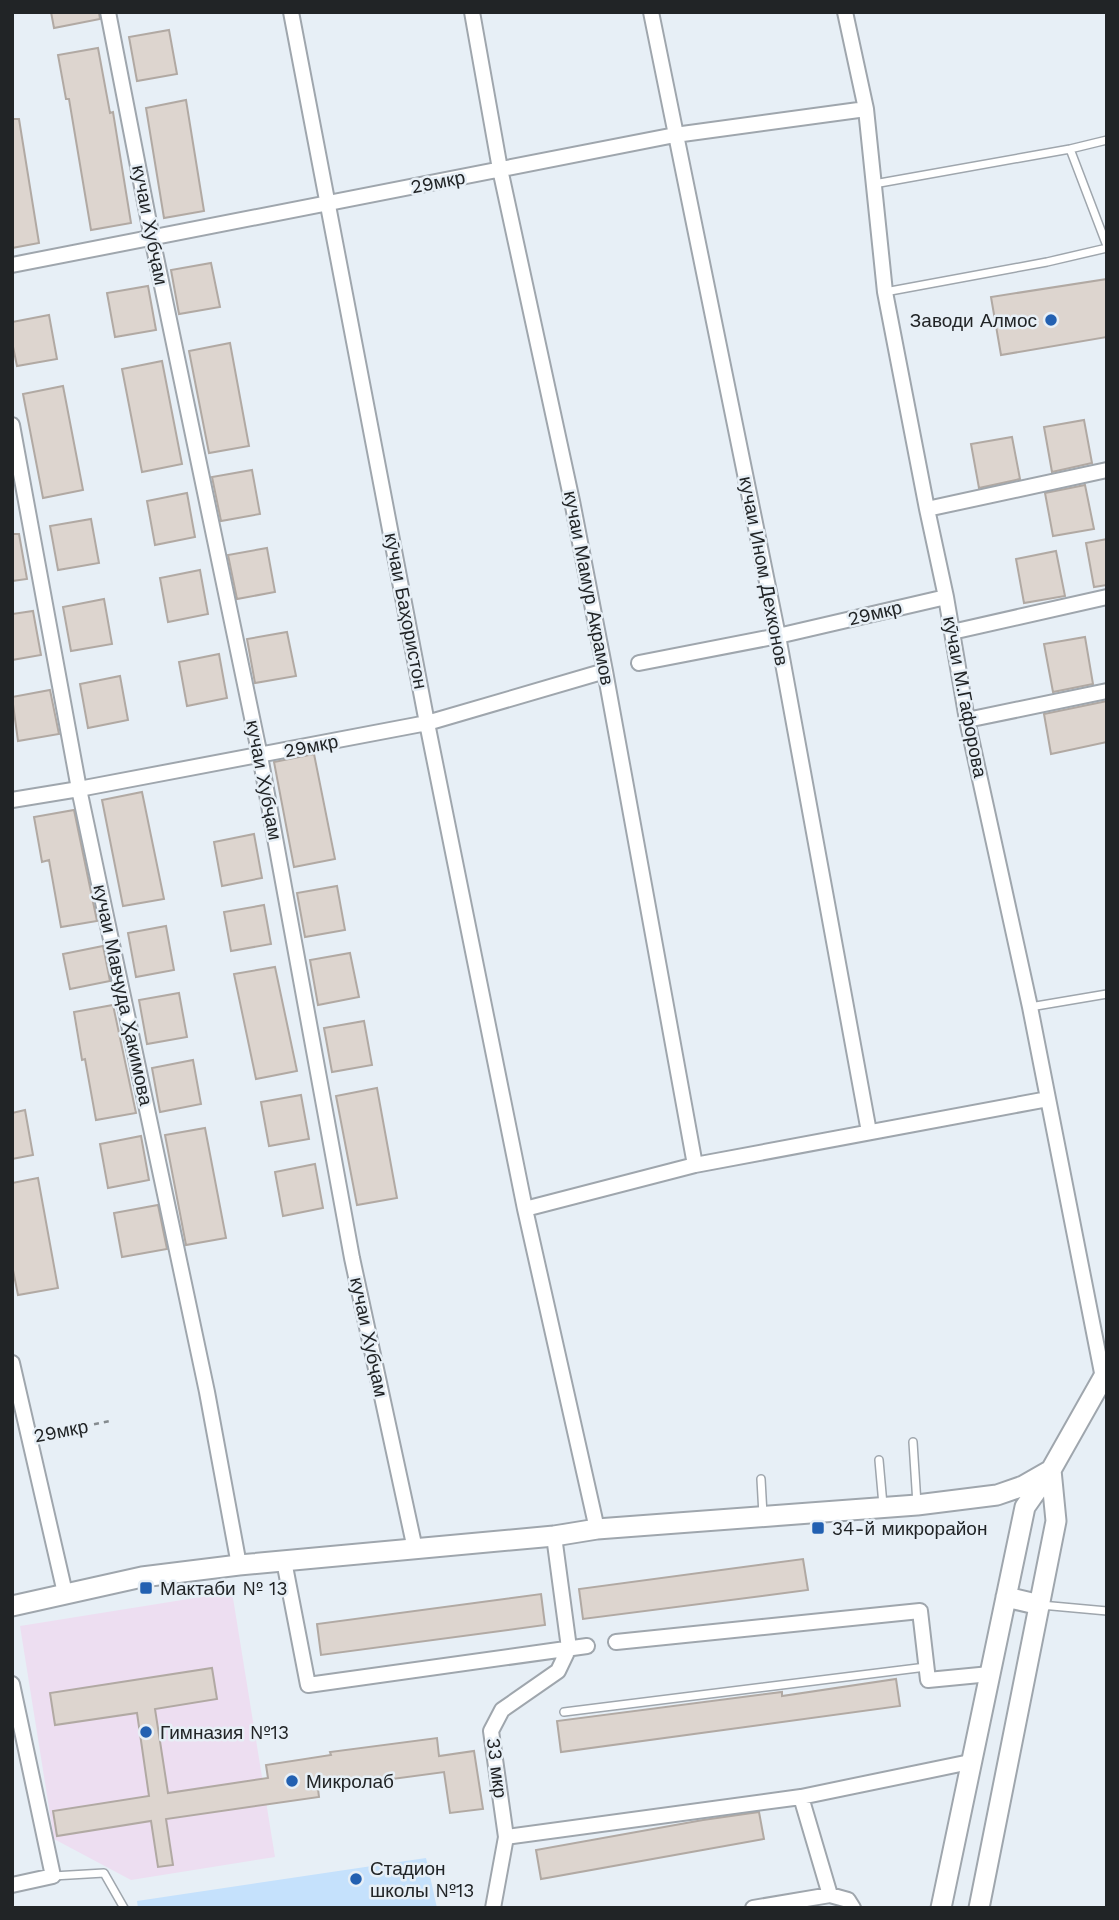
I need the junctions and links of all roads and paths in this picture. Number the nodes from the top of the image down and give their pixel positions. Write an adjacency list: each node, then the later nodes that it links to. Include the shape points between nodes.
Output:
1 (108, 12): 13 (street, кучаи Хубҷам)
2 (290, 12): 12 (street, кӯчаи Баҳористон)
3 (471, 12): 10 (street, кучаи Мамур Акрамов)
4 (651, 12): 7 (street, кучаи Ином Дехконов)
5 (845, 12): 6 (street, кӯчаи М.Гафорова)
6 (866, 109): 7 (street, 29мкр); 11 (street, кӯчаи М.Гафорова)
7 (675, 135): 10 (street, 29мкр); 23 (street, кучаи Ином Дехконов)
8 (1107, 140): 9 (lane)
9 (1070, 149): 11 (lane); 14 (lane)
10 (500, 169): 12 (street, 29мкр); 25 (street, кучаи Мамур Акрамов)
11 (873, 185): 16 (street, кӯчаи М.Гафорова)
12 (328, 204): 13 (street, 29мкр); 28 (street, кӯчаи Баҳористон)
13 (152, 239): 15 (street, 29мкр); 29 (street, кучаи Хубҷам)
14 (1107, 247): 16 (lane)
15 (12, 265)
16 (885, 292): 19 (street, кӯчаи М.Гафорова)
17 (12, 425): 30 (street, кучаи Мавҷуда Ҳакимова)
18 (1107, 470): 19 (street)
19 (927, 509): 20 (street, кӯчаи М.Гафорова)
20 (946, 597): 22 (street, кӯчаи М.Гафорова); 23 (street, 29мкр)
21 (1107, 597): 22 (street)
22 (952, 632): 27 (street, кӯчаи М.Гафорова)
23 (778, 636): 24 (street, 29мкр); 35 (street, кучаи Ином Дехконов)
24 (639, 663)
25 (605, 671): 28 (street, 29мкр); 36 (street, кучаи Мамур Акрамов)
26 (1107, 691): 27 (street)
27 (967, 720): 33 (street, кӯчаи М.Гафорова)
28 (427, 723): 29 (street, 29мкр); 37 (street, кӯчаи Баҳористон)
29 (260, 755): 30 (street, 29мкр); 53 (street, кучаи Хубҷам, via 352,1258)
30 (79, 789): 31 (street, 29мкр); 55 (street, кучаи Мавҷуда Ҳакимова, via 208,1392)
31 (12, 800)
32 (1107, 994): 33 (lane)
33 (1030, 1007): 34 (street, кӯчаи М.Гафорова)
34 (1048, 1099): 35 (street); 39 (street, кӯчаи М.Гафорова)
35 (869, 1132): 36 (street)
36 (695, 1165): 37 (street)
37 (525, 1209): 50 (street, кӯчаи Баҳористон)
38 (12, 1363): 41 (street)
39 (1105, 1377): 44 (main road)
40 (110, 1421): 41 (path, 29мкр)
41 (29, 1437): 56 (street)
42 (913, 1442): 47 (lane)
43 (879, 1460): 48 (lane)
44 (1052, 1470): 46 (main road); 51 (main road, via 1025,1507); 58 (main road, via 1056,1521)
45 (761, 1479): 49 (lane)
46 (997, 1495): 47 (main road); 51 (main road, via 1018,1516)
47 (917, 1505): 48 (main road)
48 (884, 1507): 49 (main road)
49 (764, 1516): 50 (main road)
50 (597, 1529): 52 (main road)
51 (1020, 1531): 57 (main road)
52 (554, 1536): 53 (main road); 63 (street)
53 (415, 1549): 54 (main road)
54 (284, 1561): 55 (main road); 63 (street, via 308,1685)
55 (239, 1565): 56 (main road, via 142,1577)
56 (65, 1593): 59 (main road)
57 (1006, 1597): 58 (main road); 65 (main road)
58 (1040, 1605): 60 (lane); 80 (main road)
59 (12, 1606)
60 (1107, 1611)
61 (616, 1642): 64 (street, via 920,1611)
62 (587, 1646): 63 (street)
63 (569, 1648): 71 (street, 33 мкр, via 558,1671 502,1710 491,1731)
64 (927, 1667): 65 (street, via 928,1680); 68 (lane)
65 (990, 1674): 69 (main road)
66 (12, 1684): 67 (street)
67 (14, 1701): 72 (street)
68 (564, 1712)
69 (970, 1762): 70 (street); 79 (main road)
70 (801, 1797): 71 (street); 74 (street)
71 (506, 1837): 76 (street, 33 мкр)
72 (53, 1877): 73 (street); 75 (lane, via 104,1873)
73 (12, 1885)
74 (830, 1895): 77 (street); 78 (street, via 848,1900)
75 (124, 1908)
76 (493, 1908)
77 (753, 1908)
78 (853, 1908)
79 (941, 1908)
80 (979, 1908)

